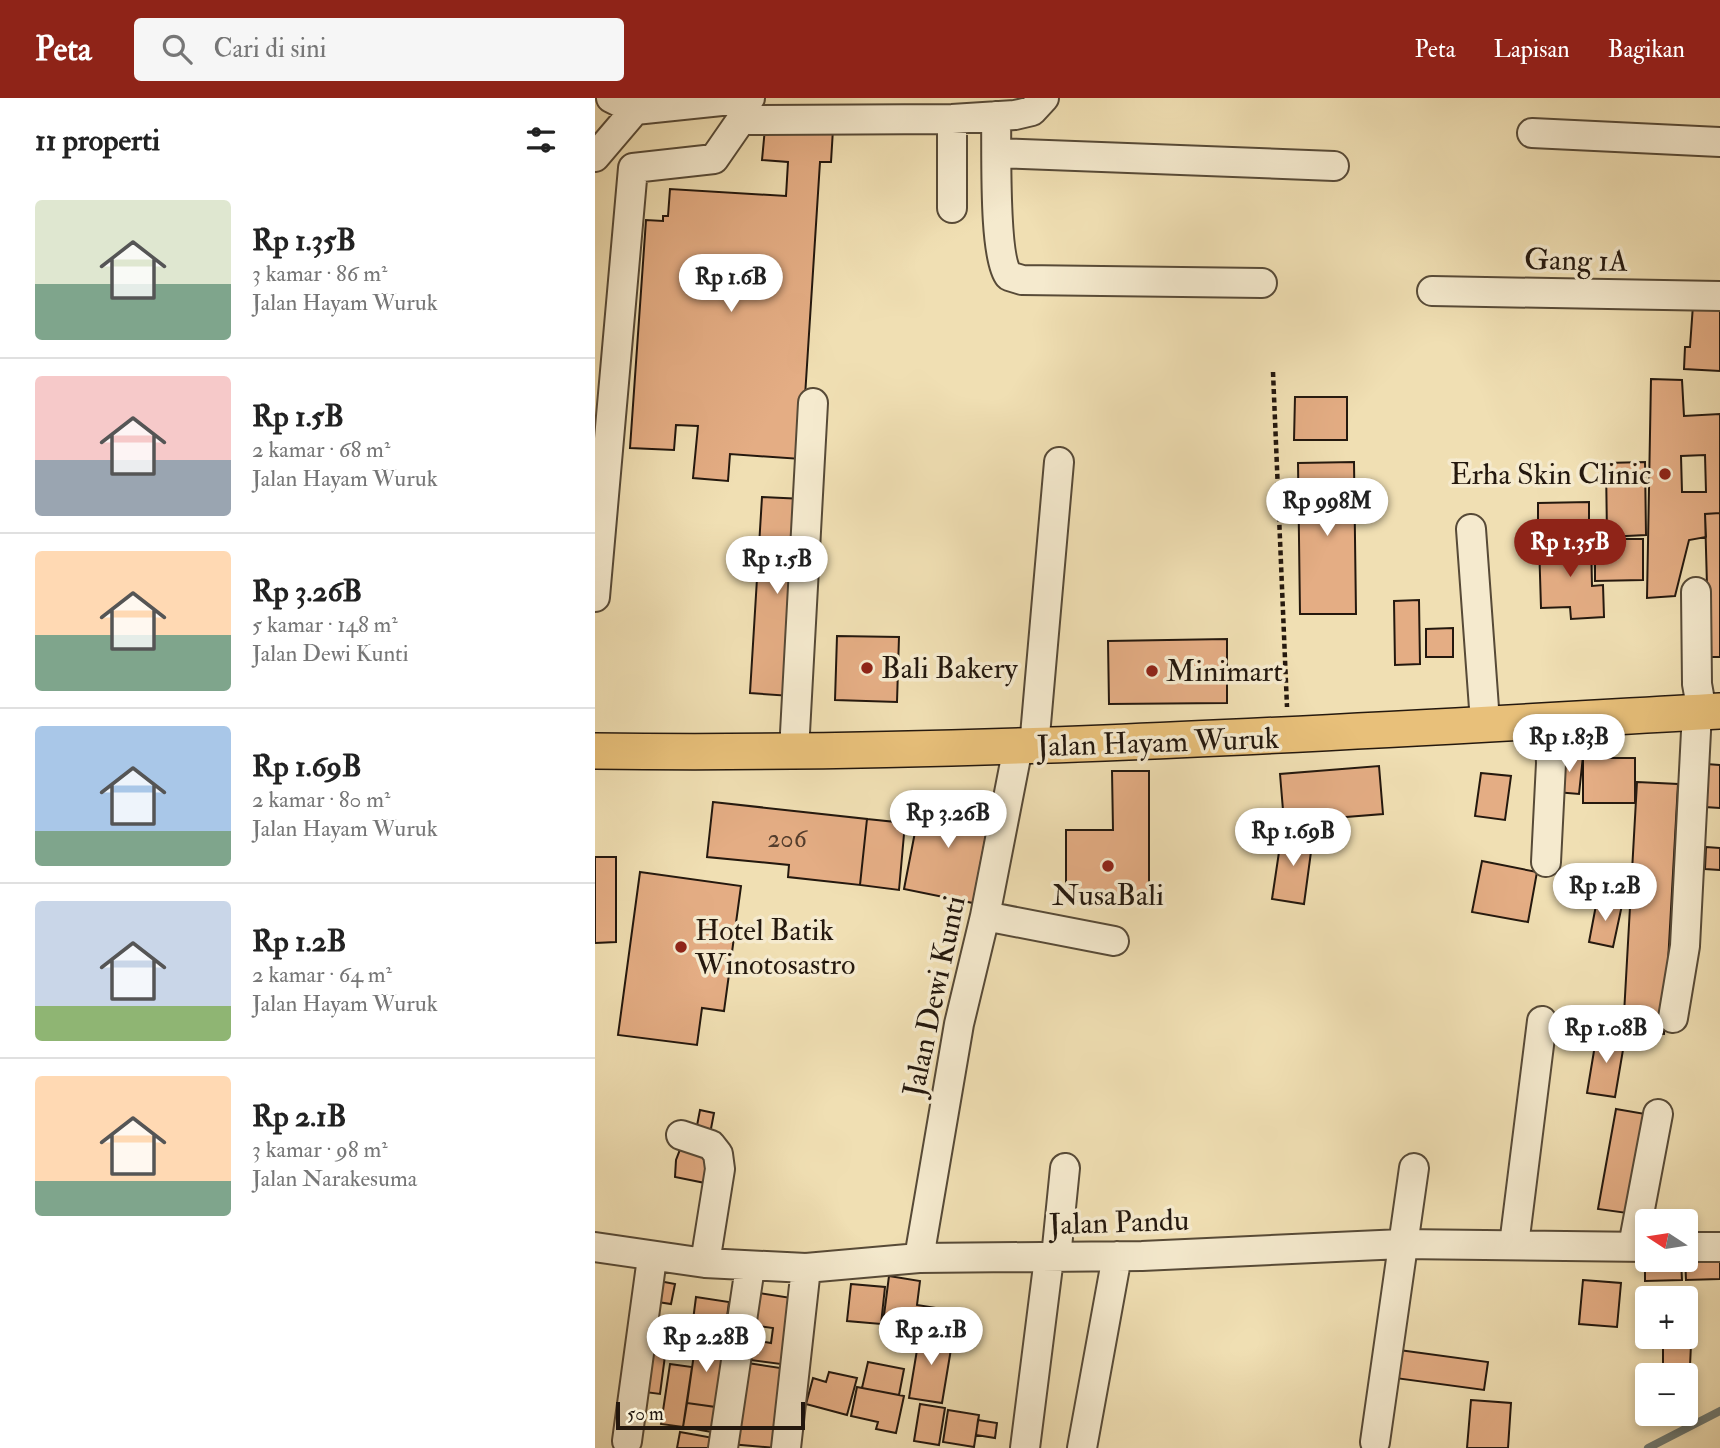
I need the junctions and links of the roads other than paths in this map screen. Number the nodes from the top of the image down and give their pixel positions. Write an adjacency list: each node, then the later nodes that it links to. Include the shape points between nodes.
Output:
1 (750, 98): 3 (street)
2 (1044, 98): 4 (street, via 1032,111)
3 (623, 104): 9 (street)
4 (996, 116): 5 (street); 8 (street)
5 (952, 119): 11 (street); 19 (street, via 741,120 714,159 633,168)
6 (1532, 133): 7 (street)
7 (1720, 142)
8 (997, 153): 10 (street); 12 (street, via 999,240 1009,276 1022,280)
9 (595, 157)
10 (1334, 166)
11 (952, 208)
12 (1262, 283)
13 (1432, 291): 14 (street, Gang 1A)
14 (1720, 296)
15 (813, 404): 25 (street)
16 (1059, 462): 23 (street, Jalan Dewi Kunti)
17 (1471, 529): 22 (street)
18 (1696, 592): 20 (street, via 1697,684)
19 (595, 597)
20 (1706, 711): 21 (main road, Jalan Hayam Wuruk); 29 (street, via 1685,946)
21 (1549, 719): 22 (main road, Jalan Hayam Wuruk); 26 (street)
22 (1485, 722): 23 (main road, Jalan Hayam Wuruk, via 1288,737)
23 (1026, 747): 25 (main road, Jalan Hayam Wuruk); 27 (street, Jalan Dewi Kunti)
24 (595, 751): 25 (main road, Jalan Hayam Wuruk)
25 (794, 751)
26 (1546, 862)
27 (985, 916): 28 (street); 44 (street, Jalan Dewi Kunti, via 960,1024)
28 (1114, 941)
29 (1673, 1018)
30 (1542, 1021): 37 (street)
31 (1658, 1114): 35 (street)
32 (681, 1135): 46 (street, via 712,1145 720,1161)
33 (1065, 1168): 45 (street)
34 (1414, 1168): 36 (street)
35 (1645, 1209)
36 (1402, 1244): 37 (street, Jalan Pandu); 42 (street, Jalan Pandu); 50 (street)
37 (1514, 1245): 39 (street, Jalan Pandu)
38 (595, 1247): 43 (street, Jalan Pandu)
39 (1635, 1247)
40 (1698, 1247): 41 (street)
41 (1720, 1247)
42 (1117, 1256): 45 (street, Jalan Pandu); 54 (street)
43 (652, 1258): 46 (street, Jalan Pandu); 49 (street)
44 (919, 1258): 45 (street, Jalan Pandu); 48 (street, Jalan Pandu)
45 (1052, 1258): 53 (street)
46 (705, 1263): 47 (street, Jalan Pandu)
47 (750, 1267): 48 (street, Jalan Pandu); 51 (street)
48 (806, 1268): 52 (street)
49 (627, 1441)
50 (1375, 1442)
51 (723, 1448)
52 (786, 1448)
53 (1025, 1448)
54 (1082, 1448)

